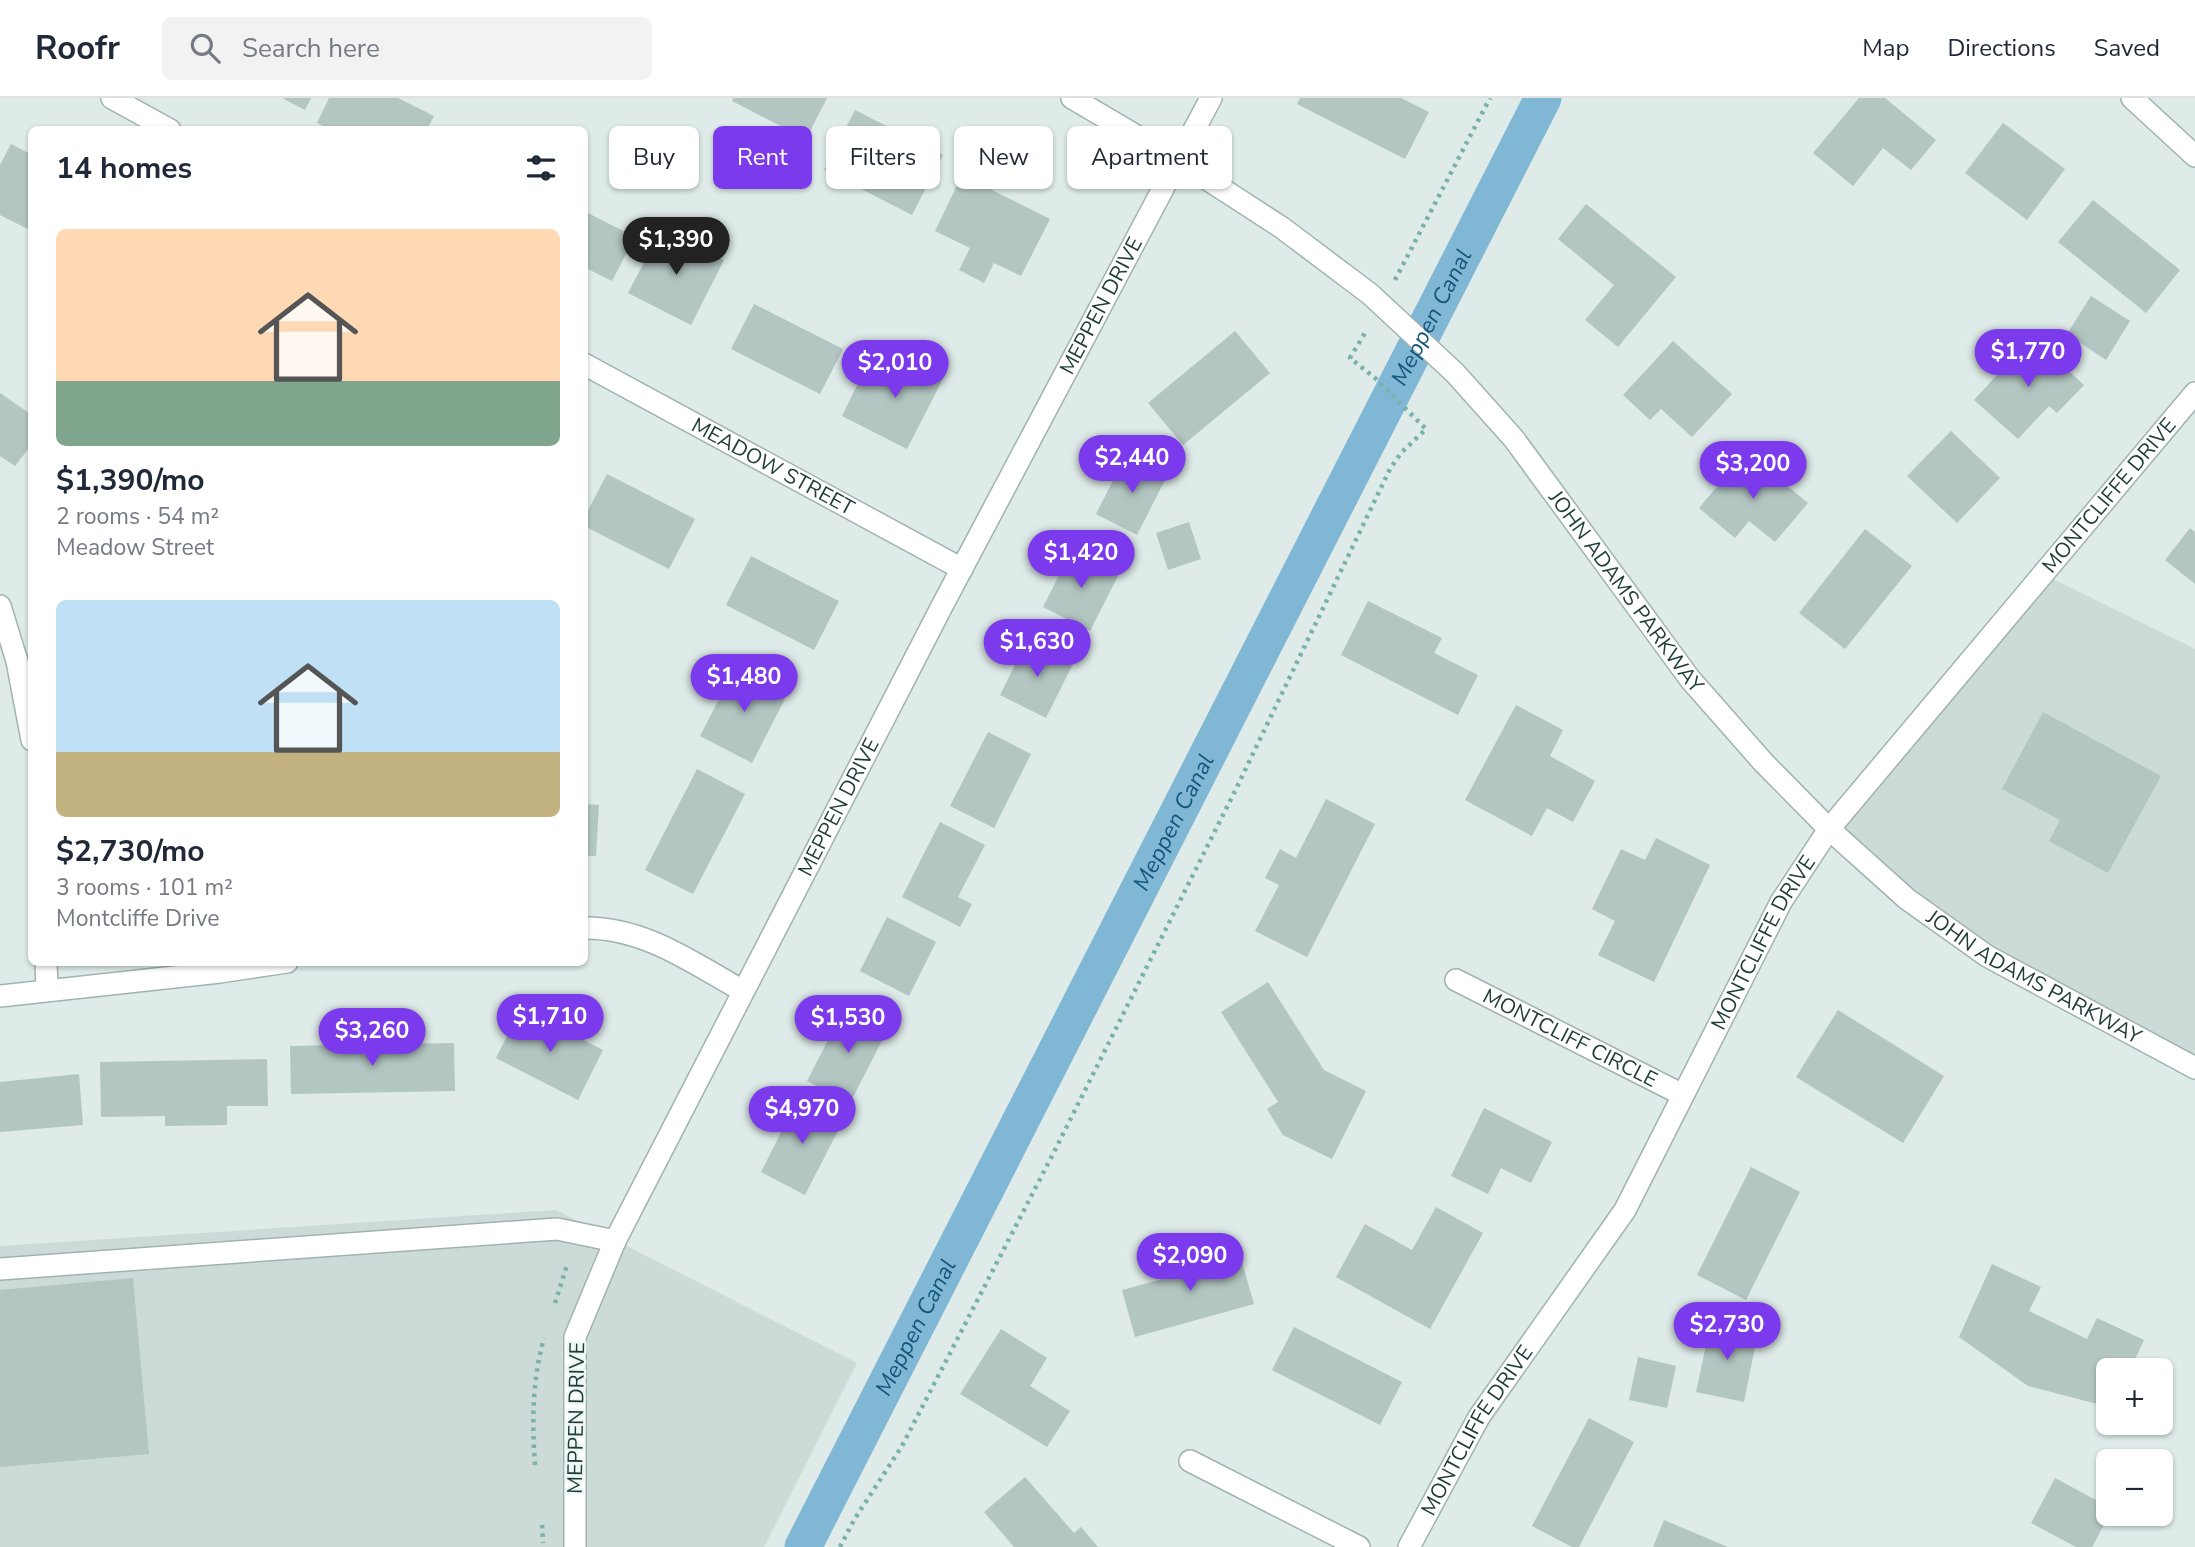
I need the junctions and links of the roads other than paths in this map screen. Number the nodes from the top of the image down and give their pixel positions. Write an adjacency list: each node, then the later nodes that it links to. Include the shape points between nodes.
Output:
1 (112, 98): 5 (street)
2 (1072, 98): 6 (street, JOHN ADAMS PARKWAY)
3 (1211, 98): 7 (street, MEPPEN DRIVE)
4 (2132, 98): 8 (street)
5 (163, 126)
6 (1120, 126)
7 (1197, 126)
8 (2195, 156)
9 (1164, 189): 13 (street, MEPPEN DRIVE)
10 (1222, 189): 16 (street, JOHN ADAMS PARKWAY, via 1370,294 1440,359 1514,439 1690,679)
11 (588, 366): 13 (street, MEADOW STREET)
12 (2195, 393): 16 (street, MONTCLIFFE DRIVE)
13 (962, 569): 22 (street, MEPPEN DRIVE)
14 (0, 606): 15 (street)
15 (28, 719)
16 (1829, 829): 24 (street, JOHN ADAMS PARKWAY, via 1907,900 1987,956); 25 (street, MONTCLIFFE DRIVE, via 1781,902)
17 (588, 928): 22 (street, via 625,932 659,943)
18 (46, 966): 21 (street)
19 (261, 966): 21 (street)
20 (1456, 980): 25 (street, MONTCLIFF CIRCLE)
21 (47, 990): 23 (street)
22 (743, 991): 26 (street, MEPPEN DRIVE)
23 (0, 996)
24 (2195, 1068)
25 (1683, 1095): 31 (street, MONTCLIFFE DRIVE, via 1625,1210 1479,1417)
26 (615, 1241): 27 (street, via 557,1229); 29 (street, MEPPEN DRIVE, via 575,1337)
27 (0, 1269)
28 (1190, 1461): 30 (street)
29 (575, 1547)
30 (1359, 1547)
31 (1409, 1547)

